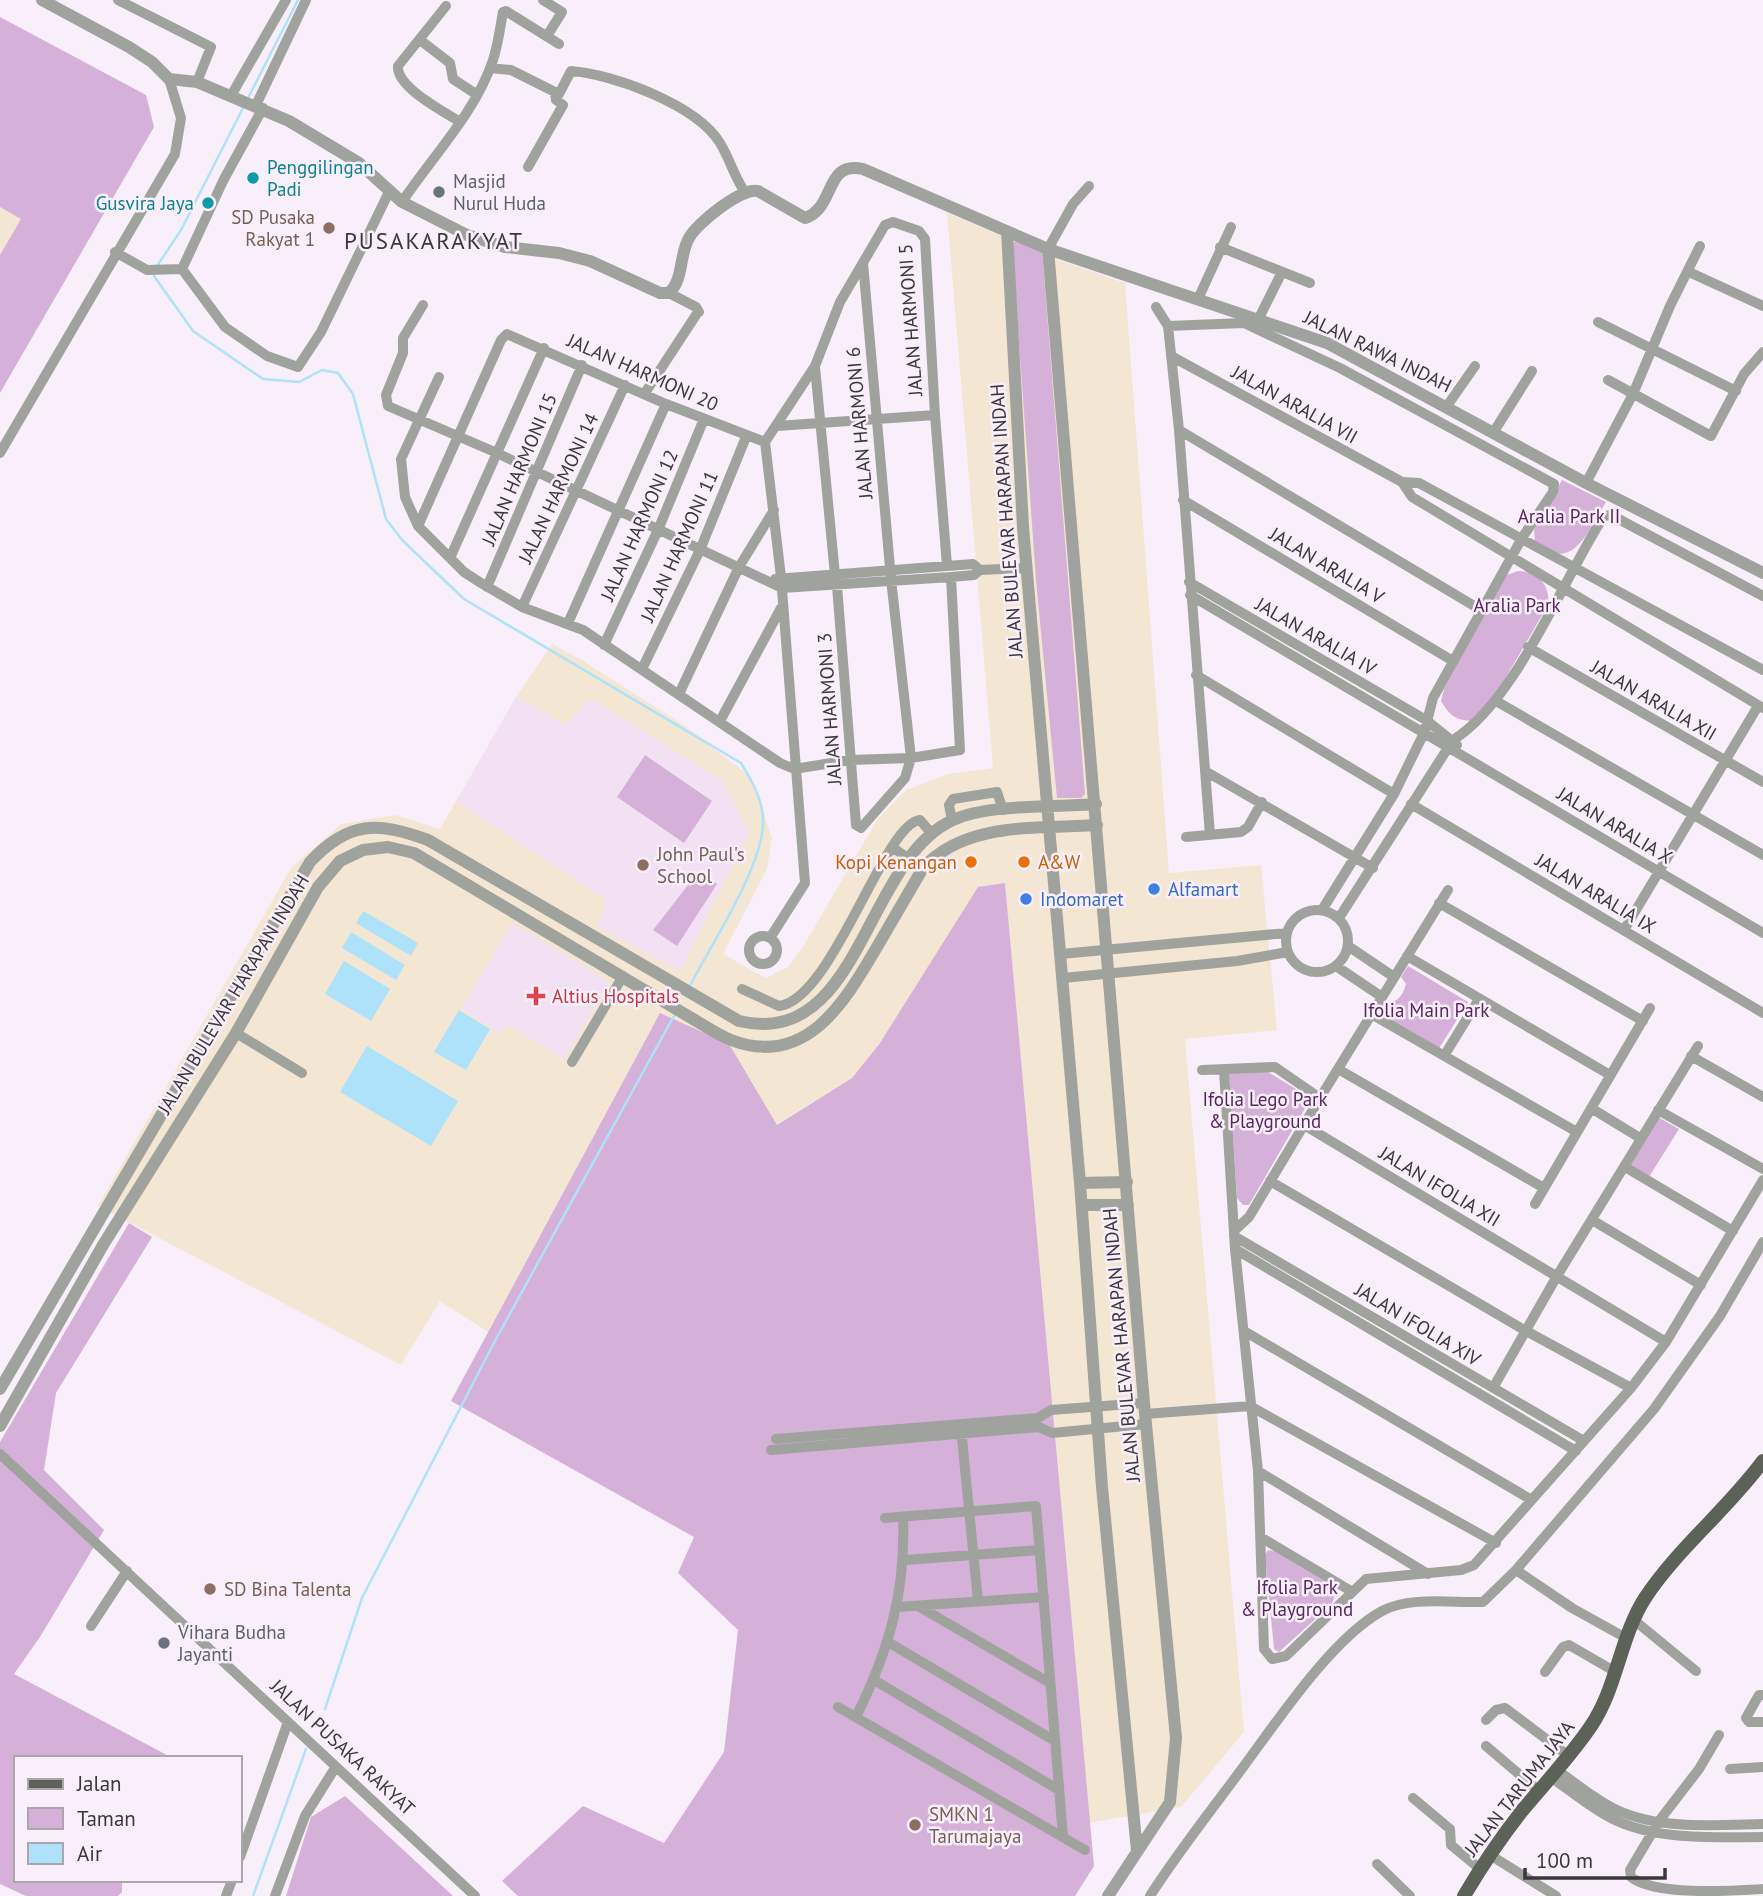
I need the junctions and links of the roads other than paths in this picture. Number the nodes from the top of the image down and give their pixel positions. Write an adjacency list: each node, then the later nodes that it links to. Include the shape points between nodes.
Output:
1 (42, 0): 11 (street, via 129,47)
2 (118, 0): 12 (street, via 211,47)
3 (286, 0): 15 (street)
4 (306, 0): 16 (street)
5 (543, 0): 7 (street, via 562,12)
6 (446, 6): 8 (street)
7 (547, 36): 9 (street); 10 (street, via 504,11)
8 (420, 40): 14 (street, via 450,63 453,79); 17 (street, via 398,66 399,77)
9 (559, 44)
10 (490, 68): 13 (street, via 511,70); 14 (street)
11 (169, 79): 12 (street); 28 (street, via 180,118 180,139 167,169)
12 (197, 82): 15 (street)
13 (555, 93): 18 (street, via 562,106); 21 (street, via 559,94 571,71 592,72 621,80 674,106 715,136)
14 (476, 94): 17 (street)
15 (234, 95): 16 (street)
16 (257, 105): 20 (street, via 359,163); 30 (street)
17 (460, 122): 22 (street)
18 (528, 167)
19 (1089, 186): 27 (street, via 1073,204)
20 (389, 192): 22 (street); 30 (street, via 321,332 298,367 267,356 225,327)
21 (746, 192): 24 (street, JALAN RAWA INDAH, via 758,191 805,218 818,210 840,171 851,166); 34 (street, via 690,236 678,281)
22 (402, 202): 34 (street, via 467,236 590,261)
23 (1231, 227): 26 (street)
24 (1007, 231): 27 (street, JALAN RAWA INDAH); 86 (street, JALAN BULEVAR HARAPAN INDAH)
25 (1700, 246): 32 (street)
26 (1220, 247): 31 (street); 35 (street)
27 (1048, 249): 35 (street, JALAN RAWA INDAH); 127 (street, JALAN BULEVAR HARAPAN INDAH)
28 (115, 252): 30 (street, via 146,270); 69 (street)
29 (863, 263): 47 (street, JALAN HARMONI 5); 58 (street, JALAN HARMONI 5, via 892,222 919,231 925,239); 60 (street, JALAN HARMONI 6)
30 (182, 270)
31 (1282, 272): 33 (street); 39 (street)
32 (1689, 272): 37 (street); 43 (street)
33 (1310, 283)
34 (669, 293): 54 (street, via 696,307 698,313)
35 (1198, 299): 39 (street, JALAN RAWA INDAH)
36 (423, 305): 59 (street, via 403,338 403,353 385,398 388,406)
37 (1763, 306)
38 (1156, 307): 41 (street)
39 (1259, 318): 57 (street, JALAN RAWA INDAH, via 1326,342)
40 (1598, 322): 43 (street)
41 (1168, 326): 45 (street); 80 (street, via 1244,323 1340,368 1550,481 1553,492)
42 (544, 348): 46 (street, JALAN HARMONI 20); 66 (street, JALAN HARMONI 20, via 507,334 501,340); 70 (street)
43 (1652, 348): 53 (street); 55 (street)
44 (1763, 352): 53 (street)
45 (1171, 356): 64 (street); 72 (street, JALAN ARALIA VII)
46 (582, 365): 52 (street, JALAN HARMONI 20); 71 (street, JALAN HARMONI 15)
47 (815, 366): 62 (street); 63 (street, JALAN HARMONI 5)
48 (1475, 366): 57 (street)
49 (1532, 371): 65 (street)
50 (439, 377): 59 (street)
51 (1608, 380): 55 (street)
52 (625, 385): 54 (street, JALAN HARMONI 20); 74 (street, JALAN HARMONI 14)
53 (1736, 391): 55 (street, via 1711,436)
54 (645, 393): 56 (street, JALAN HARMONI 20)
55 (1633, 394): 73 (street)
56 (666, 404): 61 (street, JALAN HARMONI 20); 77 (street)
57 (1447, 406): 65 (street, JALAN RAWA INDAH)
58 (934, 415): 60 (street); 85 (street, JALAN HARMONI 5)
59 (420, 418): 66 (street); 78 (street, via 401,459 405,497)
60 (876, 418): 62 (street); 90 (street, JALAN HARMONI 6)
61 (704, 419): 67 (street, JALAN HARMONI 20); 79 (street, JALAN HARMONI 12)
62 (821, 425): 63 (street); 91 (street)
63 (777, 426): 68 (street, JALAN HARMONI 5)
64 (1179, 430): 75 (street); 104 (street)
65 (1493, 433): 73 (street, JALAN RAWA INDAH)
66 (459, 436): 70 (street); 78 (street)
67 (747, 437): 68 (street, JALAN HARMONI 20); 81 (street, JALAN HARMONI 11)
68 (765, 442): 76 (street)
69 (0, 453)
70 (497, 453): 71 (street); 83 (street)
71 (538, 473): 74 (street); 97 (street, JALAN HARMONI 15)
72 (1402, 482): 80 (street, JALAN ARALIA VII, via 1419,483); 82 (street, JALAN ARALIA VII, via 1412,497)
73 (1586, 483): 89 (street, JALAN RAWA INDAH)
74 (576, 491): 77 (street); 103 (street, JALAN HARMONI 14)
75 (1182, 500): 95 (street); 108 (street, JALAN ARALIA V)
76 (774, 509): 84 (street); 92 (street)
77 (618, 510): 79 (street); 105 (street)
78 (418, 526): 83 (street)
79 (658, 530): 81 (street); 106 (street, JALAN HARMONI 12)
80 (1522, 538): 82 (street); 87 (street, JALAN ARALIA VII)
81 (700, 550): 84 (street); 109 (street, JALAN HARMONI 11)
82 (1512, 556): 98 (street, JALAN ARALIA VII); 104 (street)
83 (450, 558): 97 (street)
84 (738, 566): 94 (street); 112 (street)
85 (947, 566): 88 (street, via 973,564); 90 (street)
86 (1026, 568): 88 (street); 129 (street, JALAN BULEVAR HARAPAN INDAH)
87 (1576, 569): 98 (street); 101 (street, via 1603,517 1609,514); 110 (street, JALAN ARALIA VII)
88 (980, 570): 93 (street)
89 (1763, 573)
90 (891, 574): 91 (street); 93 (street); 96 (street); 119 (street, JALAN HARMONI 6)
91 (835, 575): 92 (street)
92 (781, 577): 94 (street); 99 (street)
93 (951, 577): 119 (street, via 960,748)
94 (767, 581): 99 (street)
95 (1189, 582): 100 (street); 115 (street, JALAN ARALIA IV)
96 (837, 586): 99 (street); 120 (street, JALAN HARMONI 3)
97 (487, 587): 103 (street)
98 (1563, 587): 107 (street); 114 (street, JALAN ARALIA VII)
99 (782, 589): 102 (street)
100 (1190, 595): 111 (street); 117 (street)
101 (1763, 596)
102 (782, 606): 116 (street); 122 (street)
103 (523, 607): 105 (street)
104 (1481, 610): 108 (street)
105 (568, 623): 106 (street)
106 (604, 645): 109 (street)
107 (1528, 647): 113 (street); 121 (street, JALAN ARALIA XII)
108 (1453, 661): 115 (street)
109 (642, 669): 112 (street)
110 (1763, 670)
111 (1196, 675): 123 (street); 125 (street)
112 (679, 694): 116 (street)
113 (1496, 701): 118 (street); 131 (street)
114 (1761, 707): 121 (street)
115 (1426, 720): 117 (street); 118 (street, JALAN ARALIA IV)
116 (720, 721): 122 (street)
117 (1424, 733): 118 (street); 125 (street)
118 (1450, 744): 128 (street); 145 (street, JALAN ARALIA X)
119 (911, 758): 120 (street); 120 (street, JALAN HARMONI 3, via 905,778 859,828)
120 (850, 760): 122 (street)
121 (1726, 761): 124 (street, JALAN ARALIA XII); 131 (street)
122 (794, 769): 154 (street, via 805,883)
123 (1205, 771): 126 (street); 136 (street)
124 (1763, 782)
125 (1394, 794): 142 (street)
126 (1262, 802): 136 (street, via 1241,832); 142 (street)
127 (1096, 804): 129 (street); 133 (street, JALAN BULEVAR HARAPAN INDAH)
128 (1411, 804): 144 (street); 151 (street, JALAN ARALIA IX)
129 (1048, 808): 130 (street); 134 (street, JALAN BULEVAR HARAPAN INDAH)
130 (1003, 810): 132 (street); 132 (street, via 997,792 953,799 949,805)
131 (1693, 813): 140 (street); 145 (street)
132 (952, 820): 135 (street)
133 (1097, 825): 134 (street, JALAN BULEVAR HARAPAN INDAH); 157 (street, JALAN BULEVAR HARAPAN INDAH)
134 (1049, 828): 159 (street, JALAN BULEVAR HARAPAN INDAH); 164 (street, JALAN BULEVAR HARAPAN INDAH, via 978,834 936,854 923,868 846,1000 822,1026 796,1041 750,1044 731,1040)
135 (932, 834): 138 (street, via 915,820); 141 (street)
136 (1210, 835): 137 (street)
137 (1186, 837)
138 (892, 848): 141 (street); 163 (street)
139 (454, 855): 143 (street); 150 (street, JALAN BULEVAR HARAPAN INDAH); 216 (street, JALAN BULEVAR HARAPAN INDAH, via 394,828 362,827 325,845 310,862)
140 (1763, 855)
141 (909, 859): 167 (street)
142 (1356, 859): 144 (street); 148 (street)
143 (445, 869): 155 (street, JALAN BULEVAR HARAPAN INDAH); 177 (street, JALAN BULEVAR HARAPAN INDAH, via 414,853 388,847 362,850 340,861 318,887)
144 (1373, 869): 149 (street)
145 (1659, 872): 151 (street); 153 (street, JALAN ARALIA X)
146 (1448, 890): 147 (street)
147 (1439, 903): 160 (street); 175 (street)
148 (1322, 910): 149 (street); 152 (street, via 1300,915)
149 (1339, 918): 156 (street)
150 (579, 929): 155 (street); 176 (street, JALAN BULEVAR HARAPAN INDAH, via 739,1021)
151 (1624, 930): 173 (street, JALAN ARALIA IX)
152 (1287, 933): 157 (street); 158 (street)
153 (1763, 933)
154 (770, 939)
155 (570, 944): 164 (street, JALAN BULEVAR HARAPAN INDAH)
156 (1348, 946): 161 (street); 165 (street)
157 (1108, 951): 159 (street); 162 (street, JALAN BULEVAR HARAPAN INDAH)
158 (1288, 952): 161 (street, via 1304,969 1315,972); 162 (street)
159 (1061, 954): 166 (street, JALAN BULEVAR HARAPAN INDAH)
160 (1407, 956): 165 (street); 170 (street)
161 (1336, 966): 169 (street)
162 (1110, 973): 166 (street); 198 (street, JALAN BULEVAR HARAPAN INDAH)
163 (819, 975): 167 (street); 171 (street, via 802,996)
164 (623, 976): 181 (street)
165 (1394, 977): 169 (street)
166 (1063, 978): 199 (street, JALAN BULEVAR HARAPAN INDAH)
167 (834, 984): 176 (street, via 820,1002)
168 (742, 989): 171 (street)
169 (1382, 997): 174 (street)
170 (1479, 999): 179 (street); 186 (street)
171 (783, 1006): 176 (street)
172 (1650, 1008): 175 (street)
173 (1763, 1013)
174 (1371, 1014): 179 (street); 182 (street)
175 (1643, 1021): 186 (street)
176 (786, 1024)
177 (236, 1033): 185 (street); 221 (street, JALAN BULEVAR HARAPAN INDAH, via 103,1245)
178 (1698, 1046): 180 (street)
179 (1444, 1056): 192 (street)
180 (1691, 1056): 187 (street); 190 (street)
181 (572, 1062)
182 (1338, 1069): 188 (street); 200 (street)
183 (1202, 1070): 184 (street)
184 (1224, 1070): 188 (street, via 1275,1067); 206 (street)
185 (302, 1073)
186 (1610, 1075): 189 (street)
187 (1763, 1097)
188 (1320, 1098): 191 (street)
189 (1591, 1108): 192 (street); 193 (street)
190 (1658, 1110): 193 (street); 195 (street)
191 (1304, 1125): 197 (street); 209 (street, JALAN IFOLIA XII)
192 (1577, 1132): 200 (street)
193 (1640, 1138): 194 (street)
194 (1625, 1167): 204 (street); 205 (street)
195 (1763, 1169)
196 (1763, 1180): 205 (street)
197 (1270, 1181): 206 (street); 212 (street)
198 (1127, 1182): 199 (street); 203 (street, JALAN BULEVAR HARAPAN INDAH)
199 (1080, 1183): 202 (street, JALAN BULEVAR HARAPAN INDAH)
200 (1544, 1188): 201 (street)
201 (1535, 1204)
202 (1082, 1205): 203 (street); 218 (street, JALAN BULEVAR HARAPAN INDAH)
203 (1128, 1205): 219 (street, JALAN BULEVAR HARAPAN INDAH)
204 (1592, 1220): 209 (street); 210 (street)
205 (1733, 1231): 210 (street)
206 (1234, 1233): 208 (street); 214 (street, JALAN IFOLIA XIV)
207 (1763, 1242): 240 (street, via 1681,1375)
208 (1235, 1249): 211 (street); 227 (street, JALAN IFOLIA XIV)
209 (1557, 1276): 212 (street); 213 (street, JALAN IFOLIA XII)
210 (1701, 1285): 213 (street)
211 (1244, 1331): 217 (street); 231 (street)
212 (1526, 1332): 214 (street); 215 (street)
213 (1666, 1342): 215 (street)
214 (1493, 1388): 225 (street, JALAN IFOLIA XIV)
215 (1631, 1388): 225 (street)
216 (0, 1389)
217 (1250, 1406): 219 (street); 230 (street); 236 (street)
218 (1096, 1407): 219 (street); 220 (street, via 1051,1410); 222 (street, JALAN BULEVAR HARAPAN INDAH)
219 (1145, 1414): 222 (street); 280 (street, JALAN BULEVAR HARAPAN INDAH, via 1175,1738 1170,1802)
220 (1038, 1422): 222 (street, via 1052,1433); 223 (street)
221 (0, 1426)
222 (1098, 1428): 280 (street, JALAN BULEVAR HARAPAN INDAH)
223 (961, 1429): 224 (street); 226 (street); 232 (street)
224 (776, 1439)
225 (1584, 1441): 227 (street)
226 (771, 1450)
227 (1576, 1451): 231 (street)
228 (0, 1454): 241 (street, JALAN PUSAKA RAKYAT)
229 (1763, 1461): 248 (main road, JALAN TARUMA JAYA, via 1665,1572)
230 (1258, 1471): 235 (street); 242 (street)
231 (1530, 1499): 236 (street)
232 (969, 1511): 233 (street); 237 (street, via 1036,1506); 238 (street)
233 (903, 1517): 234 (street); 239 (street)
234 (885, 1518)
235 (1262, 1538): 243 (street); 243 (street, via 1267,1657 1286,1656)
236 (1496, 1542): 242 (street, via 1474,1565)
237 (1040, 1550): 238 (street); 244 (street)
238 (973, 1555): 239 (street); 245 (street)
239 (905, 1560): 247 (street)
240 (1516, 1570): 250 (street); 288 (street, via 1483,1602 1385,1609 1359,1626 1280,1717)
241 (127, 1571): 249 (street); 261 (street, JALAN PUSAKA RAKYAT)
242 (1429, 1574): 243 (street, via 1377,1576)
243 (1351, 1591)
244 (1044, 1597): 245 (street); 256 (street)
245 (978, 1601): 246 (street)
246 (918, 1605): 247 (street); 256 (street)
247 (897, 1607): 251 (street)
248 (1634, 1620): 250 (main road, JALAN TARUMA JAYA); 253 (street)
249 (91, 1626)
250 (1626, 1638): 252 (main road, JALAN TARUMA JAYA)
251 (888, 1642): 255 (street); 264 (street)
252 (1614, 1671): 254 (street, via 1569,1645); 266 (main road, JALAN TARUMA JAYA, via 1597,1717)
253 (1696, 1671)
254 (1545, 1672)
255 (874, 1680): 259 (street); 271 (street)
256 (1051, 1683): 264 (street)
257 (1763, 1695): 262 (street, via 1746,1718)
258 (838, 1707): 259 (street)
259 (856, 1717): 276 (street)
260 (1486, 1720): 266 (street, via 1499,1707 1504,1708)
261 (288, 1722): 268 (street, JALAN PUSAKA RAKYAT); 279 (street)
262 (1763, 1722)
263 (1719, 1735): 275 (street)
264 (1055, 1741): 271 (street)
265 (1486, 1746): 272 (street)
266 (1570, 1757): 270 (main road, JALAN TARUMA JAYA)
267 (1763, 1767): 269 (street)
268 (335, 1768): 285 (street, via 302,1825); 286 (street, JALAN PUSAKA RAKYAT)
269 (1730, 1769)
270 (1555, 1775): 272 (main road, JALAN TARUMA JAYA); 275 (street, via 1610,1812)
271 (1059, 1790): 276 (street)
272 (1540, 1792): 281 (main road, JALAN TARUMA JAYA)
273 (1413, 1798): 283 (street, via 1450,1829 1451,1845)
274 (1763, 1824): 275 (street)
275 (1656, 1825): 277 (street, via 1716,1837); 292 (street, via 1630,1870 1631,1877 1645,1887)
276 (1063, 1837): 278 (street)
277 (1763, 1837)
278 (1085, 1850)
279 (242, 1851)
280 (1137, 1851): 287 (street, JALAN BULEVAR HARAPAN INDAH)
281 (1490, 1855): 283 (main road, JALAN TARUMA JAYA); 291 (street)
282 (1377, 1864): 289 (street)
283 (1480, 1869): 290 (main road, JALAN TARUMA JAYA)
284 (1763, 1889): 292 (street)
285 (275, 1896)
286 (475, 1896)
287 (1108, 1896)
288 (1150, 1896)
289 (1410, 1896)
290 (1464, 1896)
291 (1556, 1896)
292 (1698, 1896)

